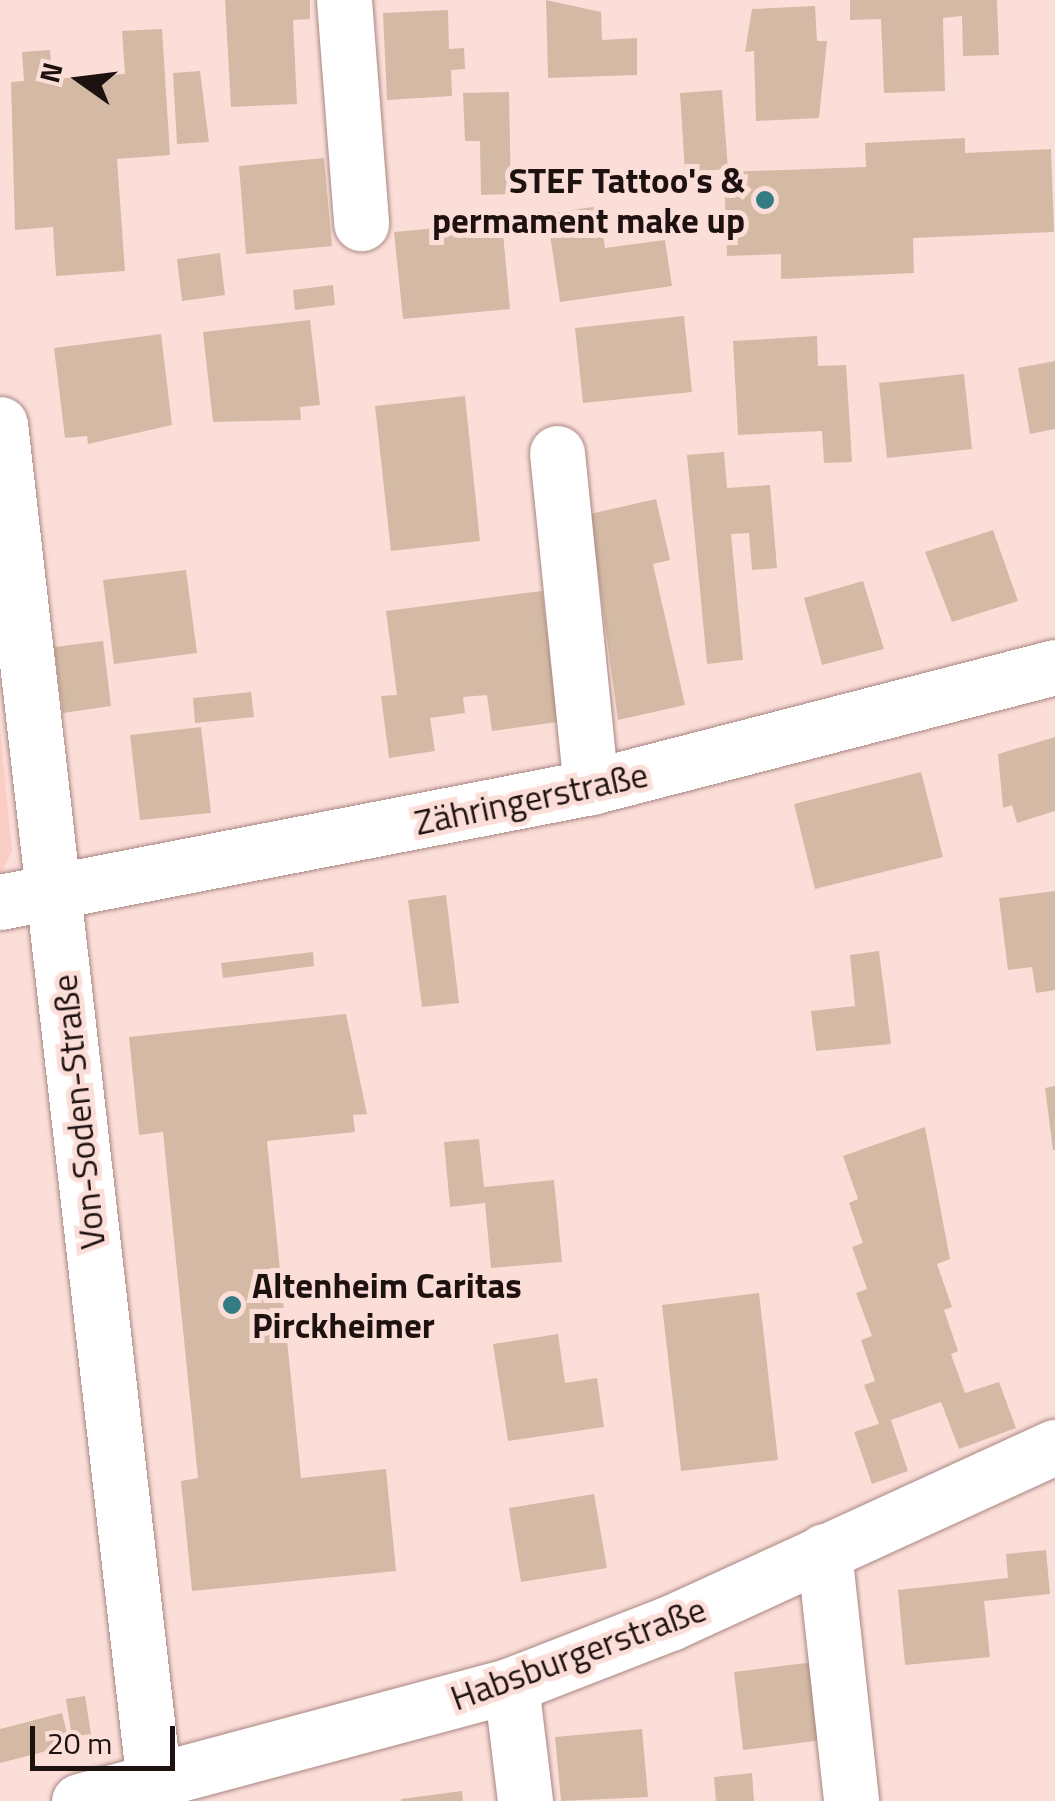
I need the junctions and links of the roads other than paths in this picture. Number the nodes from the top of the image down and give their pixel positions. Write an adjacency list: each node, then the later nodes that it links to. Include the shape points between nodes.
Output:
1 (344, 0): 2 (street)
2 (361, 224)
3 (0, 424): 7 (street, Von-Soden-Straße)
4 (557, 453): 6 (street)
5 (1055, 667): 6 (street, Zähringerstraße)
6 (592, 787): 7 (street, Zähringerstraße)
7 (55, 896): 8 (street, Zähringerstraße); 12 (street, Von-Soden-Straße)
8 (0, 902)
9 (1054, 1458): 10 (street, Habsburgerstraße)
10 (824, 1552): 11 (street, Habsburgerstraße); 15 (street)
11 (510, 1684): 12 (street, Habsburgerstraße); 14 (street)
12 (156, 1792): 13 (street, Habsburgerstraße)
13 (80, 1801)
14 (524, 1801)
15 (851, 1801)

